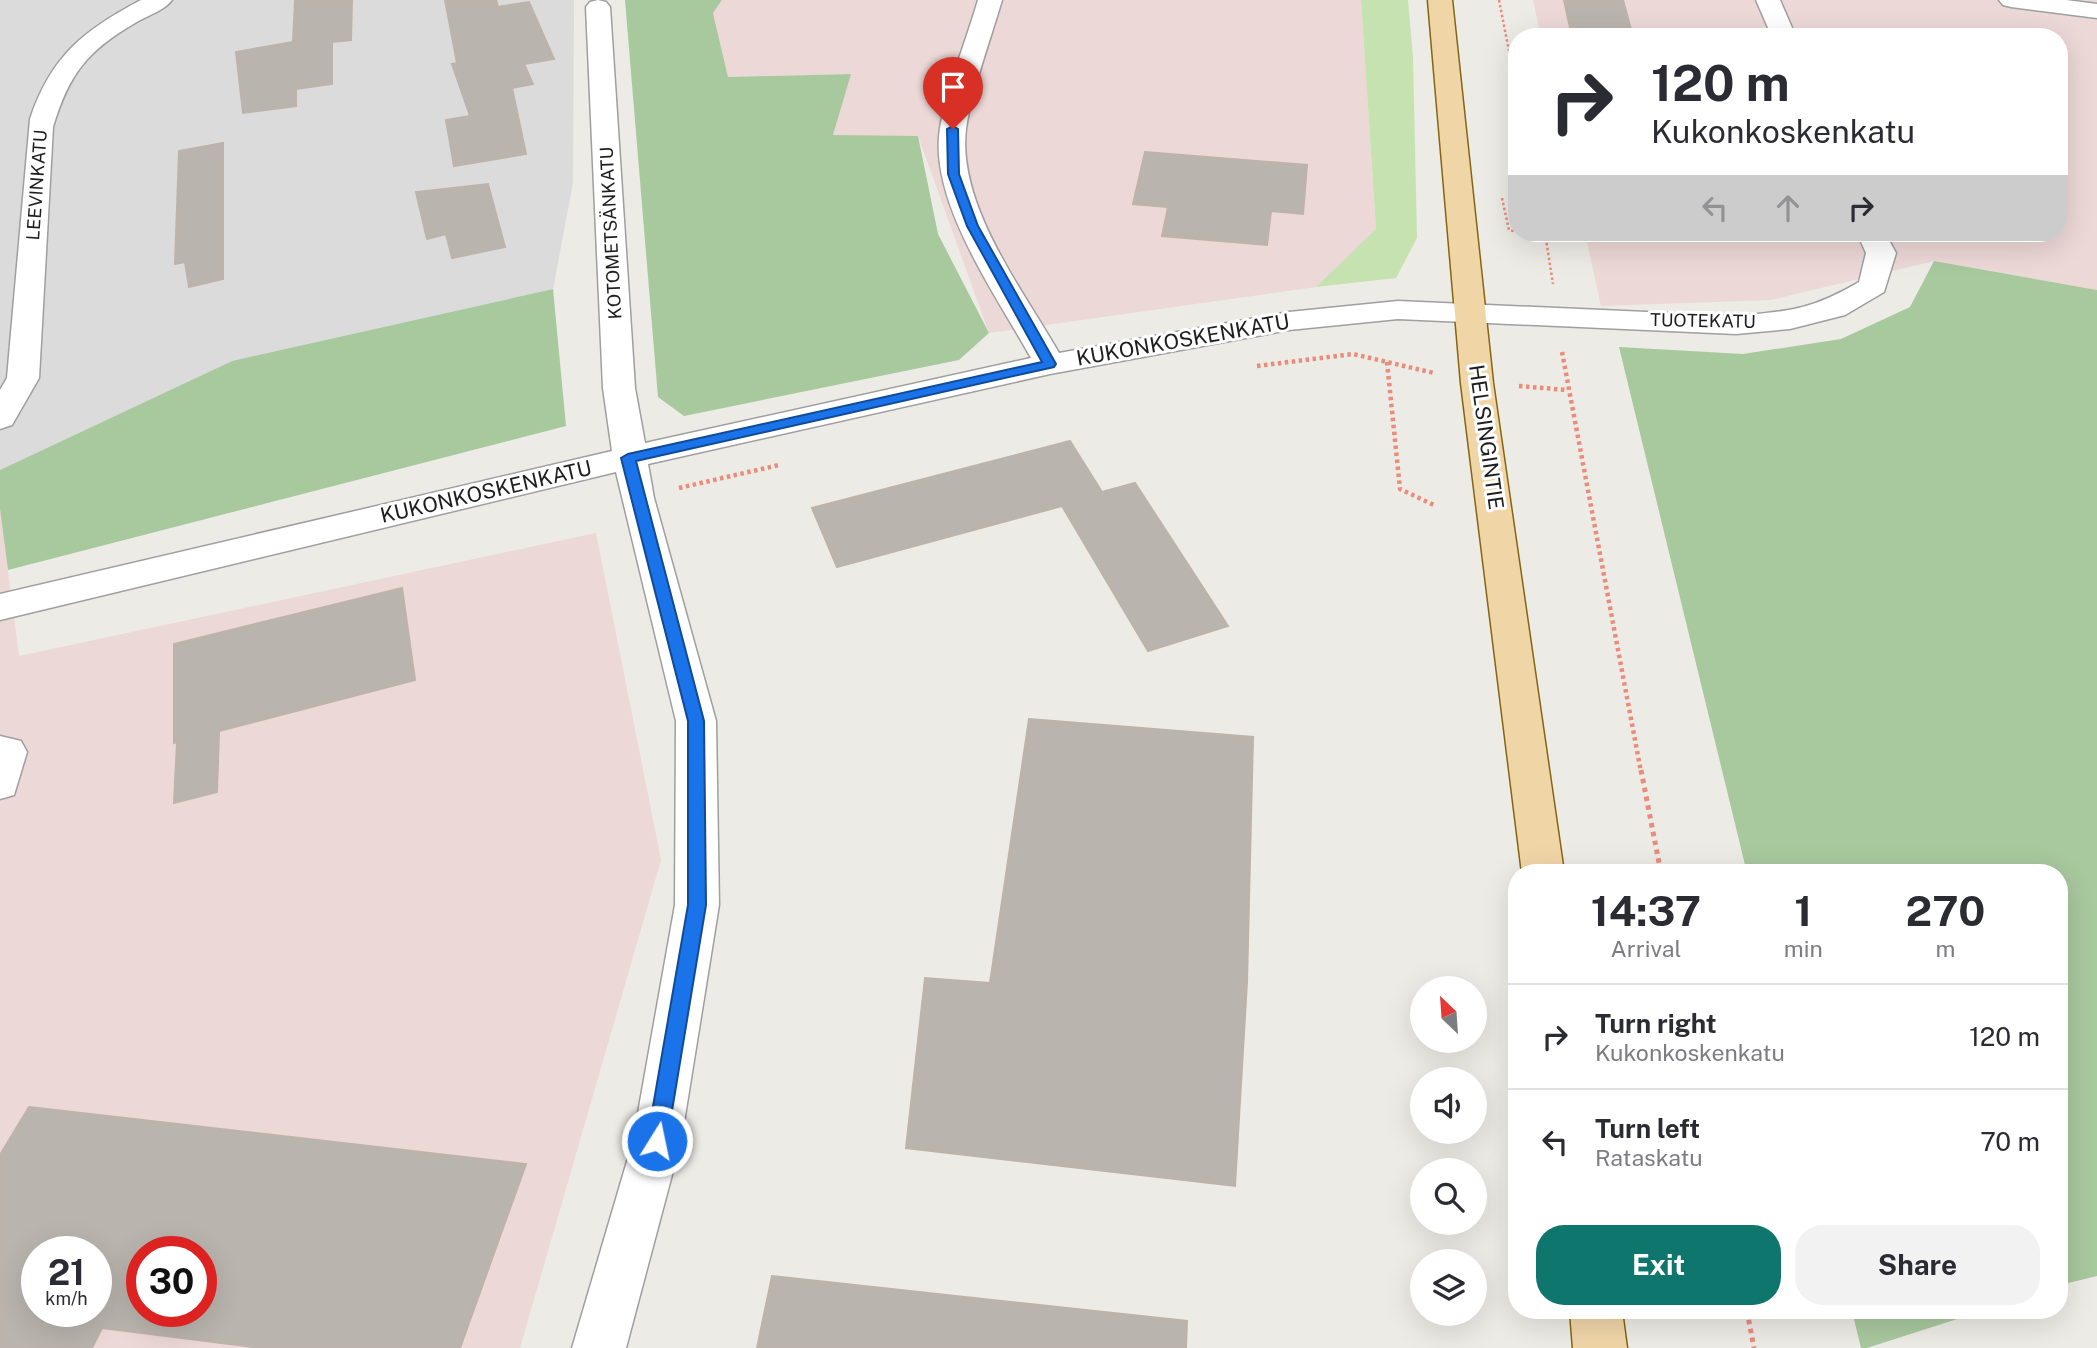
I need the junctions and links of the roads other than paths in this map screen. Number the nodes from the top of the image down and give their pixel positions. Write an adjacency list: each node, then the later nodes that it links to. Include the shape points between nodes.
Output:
1 (152, 0): 12 (street, LEEVINKATU, via 69,62 50,95 40,127 23,378)
2 (990, 0): 11 (street, via 953,129 953,174 972,226)
3 (1440, 0): 10 (main road, HELSINGINTIE)
4 (1768, 0): 8 (street)
5 (2011, 0): 7 (street)
6 (598, 7): 13 (street, KOTOMETSÄNKATU, via 619,388)
7 (2097, 11)
8 (1780, 28)
9 (1876, 242): 10 (street, TUOTEKATU, via 1881,253 1873,285 1834,309 1790,320 1736,325)
10 (1471, 311): 11 (street, KUKONKOSKENKATU, via 1398,310 1289,321); 17 (main road, HELSINGINTIE)
11 (1050, 364): 13 (street, KUKONKOSKENKATU)
12 (0, 418)
13 (633, 478): 14 (street, KUKONKOSKENKATU); 19 (street, KOTOMETSÄNKATU, via 696,721 697,905 657,1141)
14 (0, 607)
15 (0, 752): 16 (street, via 7,752)
16 (0, 783)
17 (1542, 864)
18 (1597, 1319): 20 (main road)
19 (599, 1348)
20 (1600, 1348)

